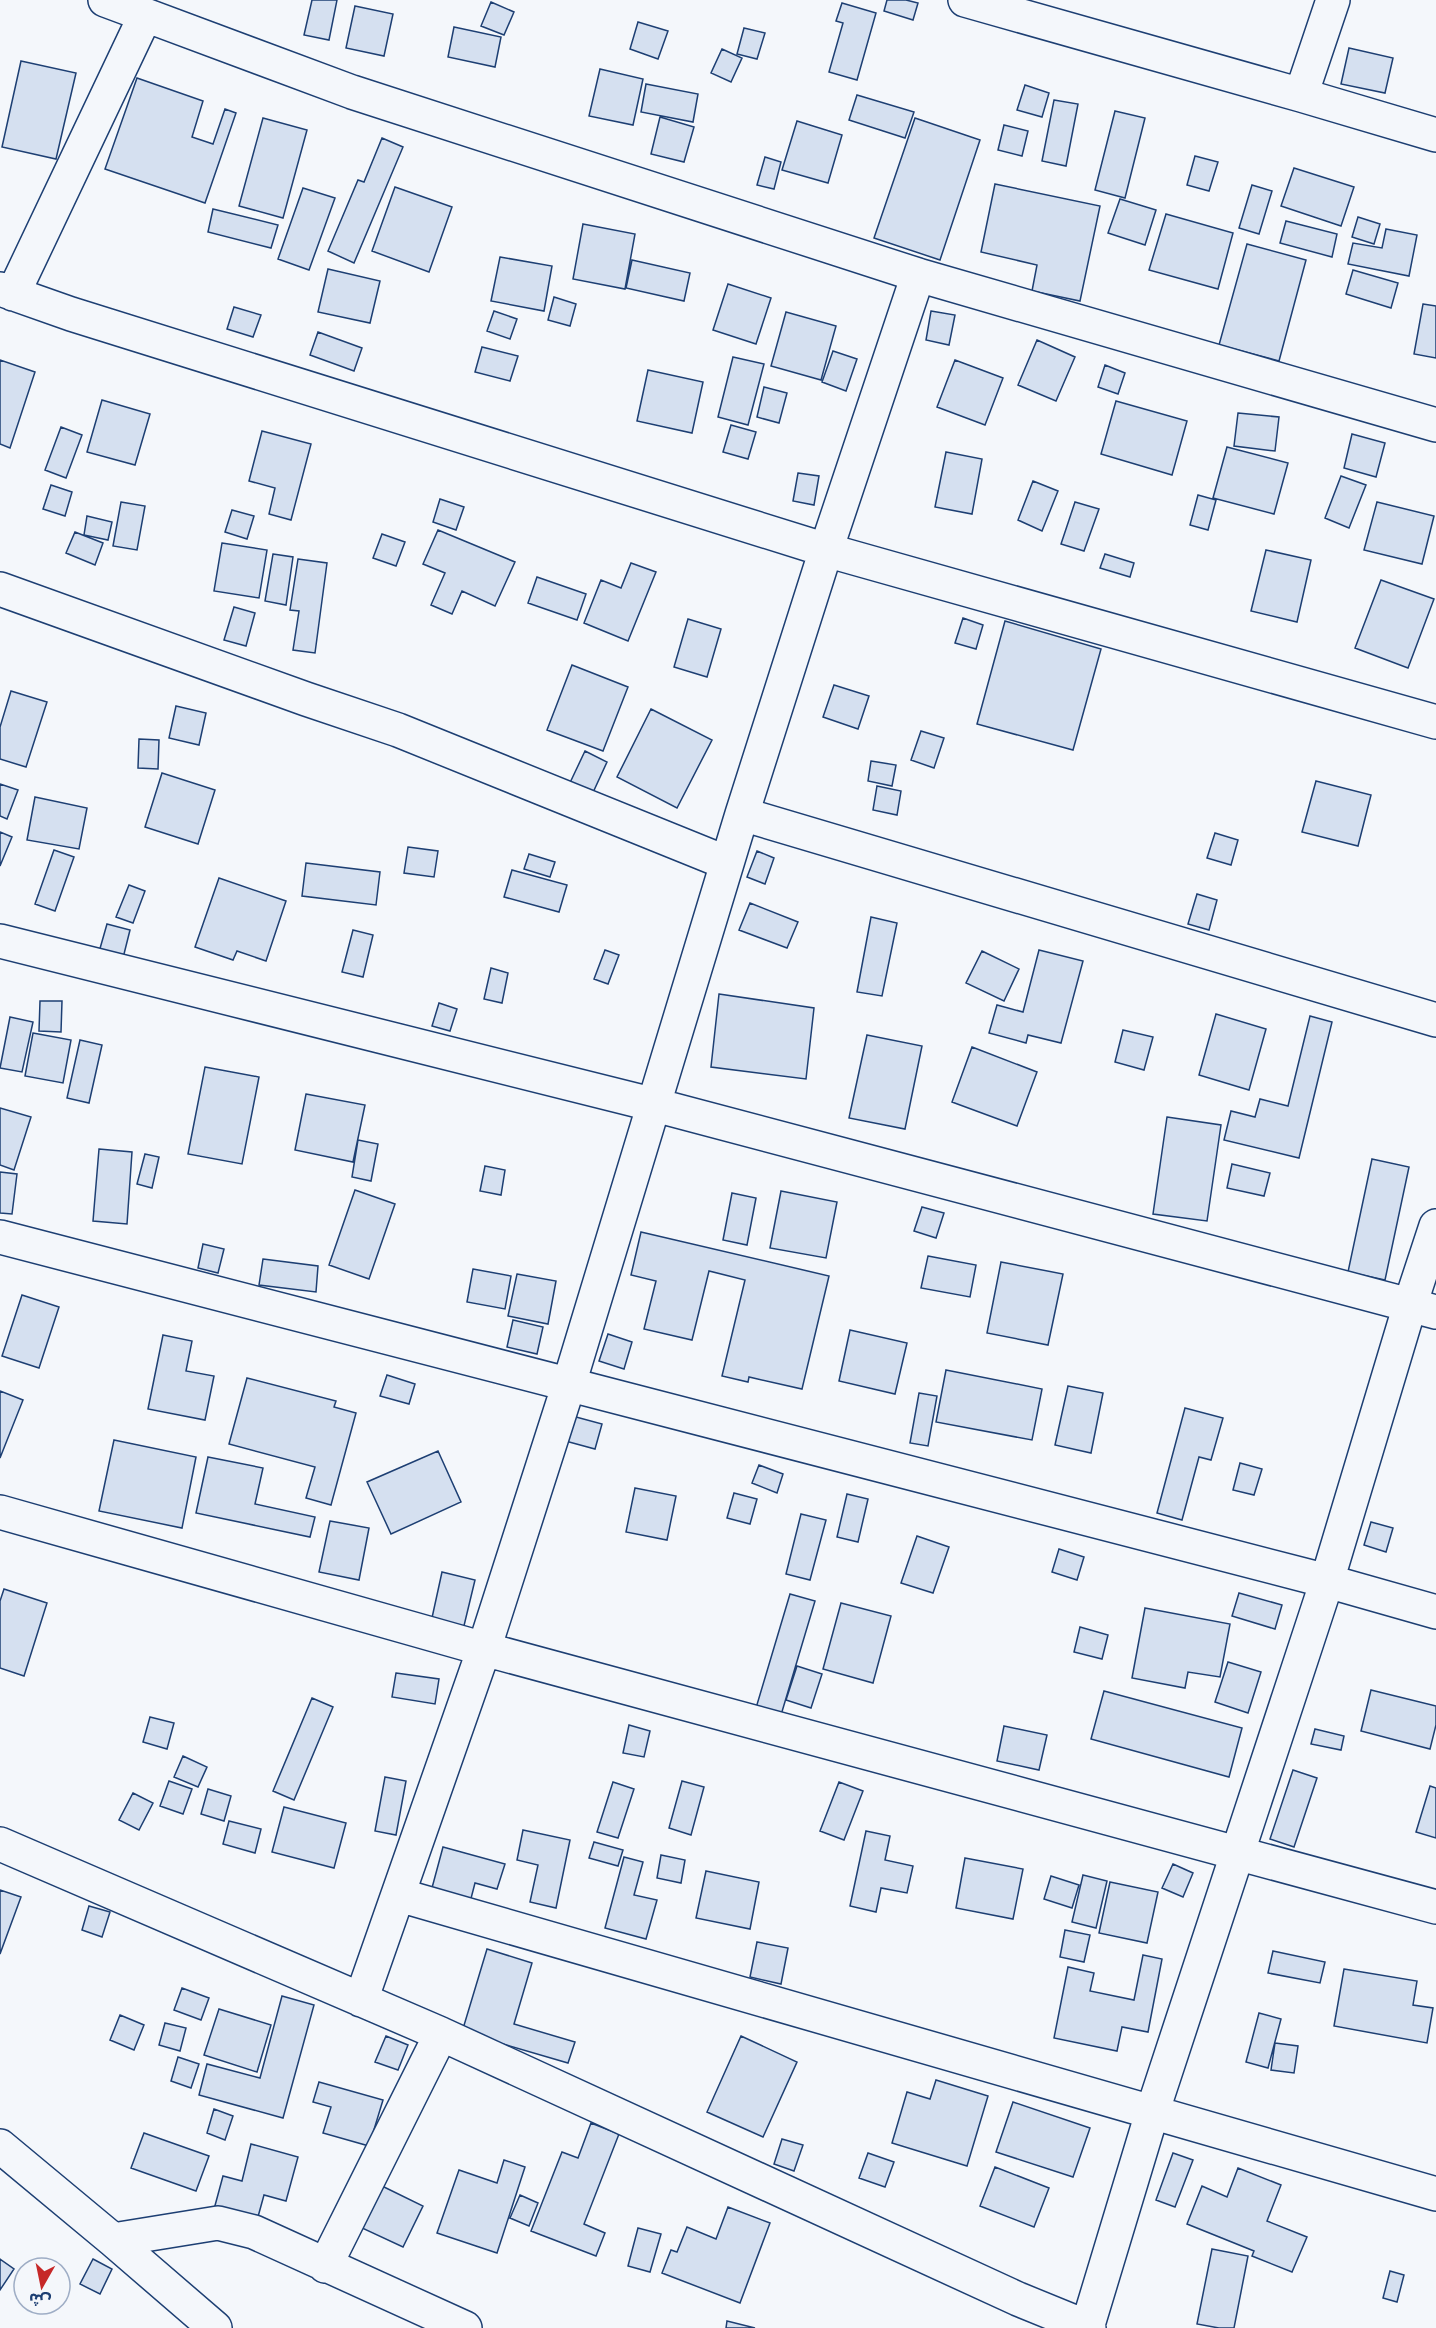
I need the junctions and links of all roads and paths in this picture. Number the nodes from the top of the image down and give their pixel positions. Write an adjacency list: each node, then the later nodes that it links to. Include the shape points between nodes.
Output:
1 (105, 0): 4 (street)
2 (965, 0): 5 (street)
3 (1334, 0): 5 (street)
4 (145, 16): 7 (street, via 352,92); 8 (street)
5 (1301, 95): 6 (street)
6 (1436, 135)
7 (918, 275): 9 (street); 10 (street)
8 (7, 292): 10 (street)
9 (1436, 425)
10 (826, 550): 12 (street); 13 (street)
11 (0, 589): 14 (street, via 398,730)
12 (1436, 722)
13 (742, 814): 14 (street); 16 (street)
14 (727, 863): 17 (street)
15 (0, 940): 17 (street)
16 (1436, 1020)
17 (655, 1105): 20 (street); 21 (street)
18 (1436, 1226): 20 (street)
19 (0, 1237): 21 (street)
20 (1423, 1308): 23 (street)
21 (569, 1384): 23 (street); 25 (street)
22 (0, 1512): 25 (street)
23 (1327, 1581): 24 (street); 27 (street)
24 (1436, 1612)
25 (484, 1649): 27 (street); 28 (street)
26 (0, 1844): 30 (street)
27 (1237, 1852): 29 (street); 32 (street)
28 (399, 1895): 30 (street); 32 (street)
29 (1436, 1907)
30 (361, 2000): 31 (street)
31 (441, 2034): 36 (street); 39 (street)
32 (1152, 2113): 34 (street); 39 (street)
33 (0, 2146): 35 (street)
34 (1436, 2194)
35 (113, 2240): 36 (street, via 218,2223 254,2232); 37 (street)
36 (325, 2266): 38 (street)
37 (215, 2328)
38 (465, 2328)
39 (1088, 2328)

